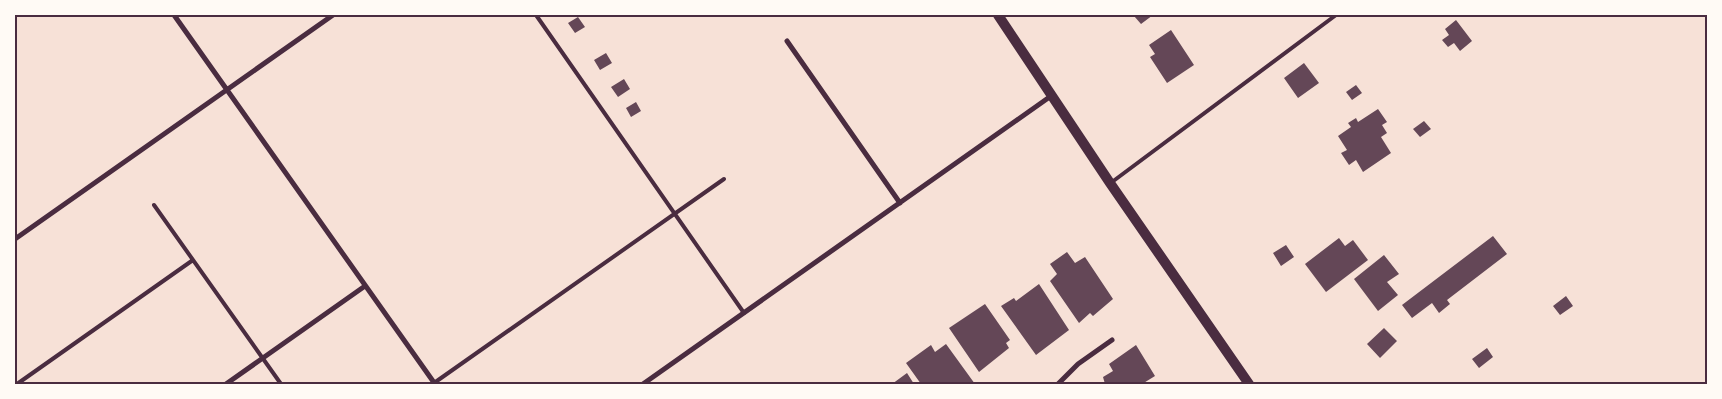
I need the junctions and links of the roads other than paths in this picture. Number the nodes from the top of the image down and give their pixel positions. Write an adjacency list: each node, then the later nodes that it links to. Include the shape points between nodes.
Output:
1 (174, 15): 7 (street)
2 (333, 15): 7 (street)
3 (536, 15): 13 (lane)
4 (998, 15): 8 (main road)
5 (1336, 15): 10 (lane)
6 (787, 41): 11 (street)
7 (228, 90): 14 (street); 16 (street)
8 (1052, 95): 10 (main road); 11 (street)
9 (724, 179): 13 (lane)
10 (1110, 183): 26 (main road)
11 (900, 202): 17 (street)
12 (154, 205): 15 (lane)
13 (674, 214): 17 (lane); 23 (lane)
14 (15, 239)
15 (193, 260): 19 (lane); 20 (lane)
16 (365, 286): 19 (street); 23 (street)
17 (744, 313): 24 (street)
18 (1112, 340): 25 (street, via 1078,364)
19 (263, 358): 21 (street); 22 (lane)
20 (17, 384)
21 (226, 384)
22 (281, 384)
23 (434, 384)
24 (642, 384)
25 (1058, 384)
26 (1248, 384)

